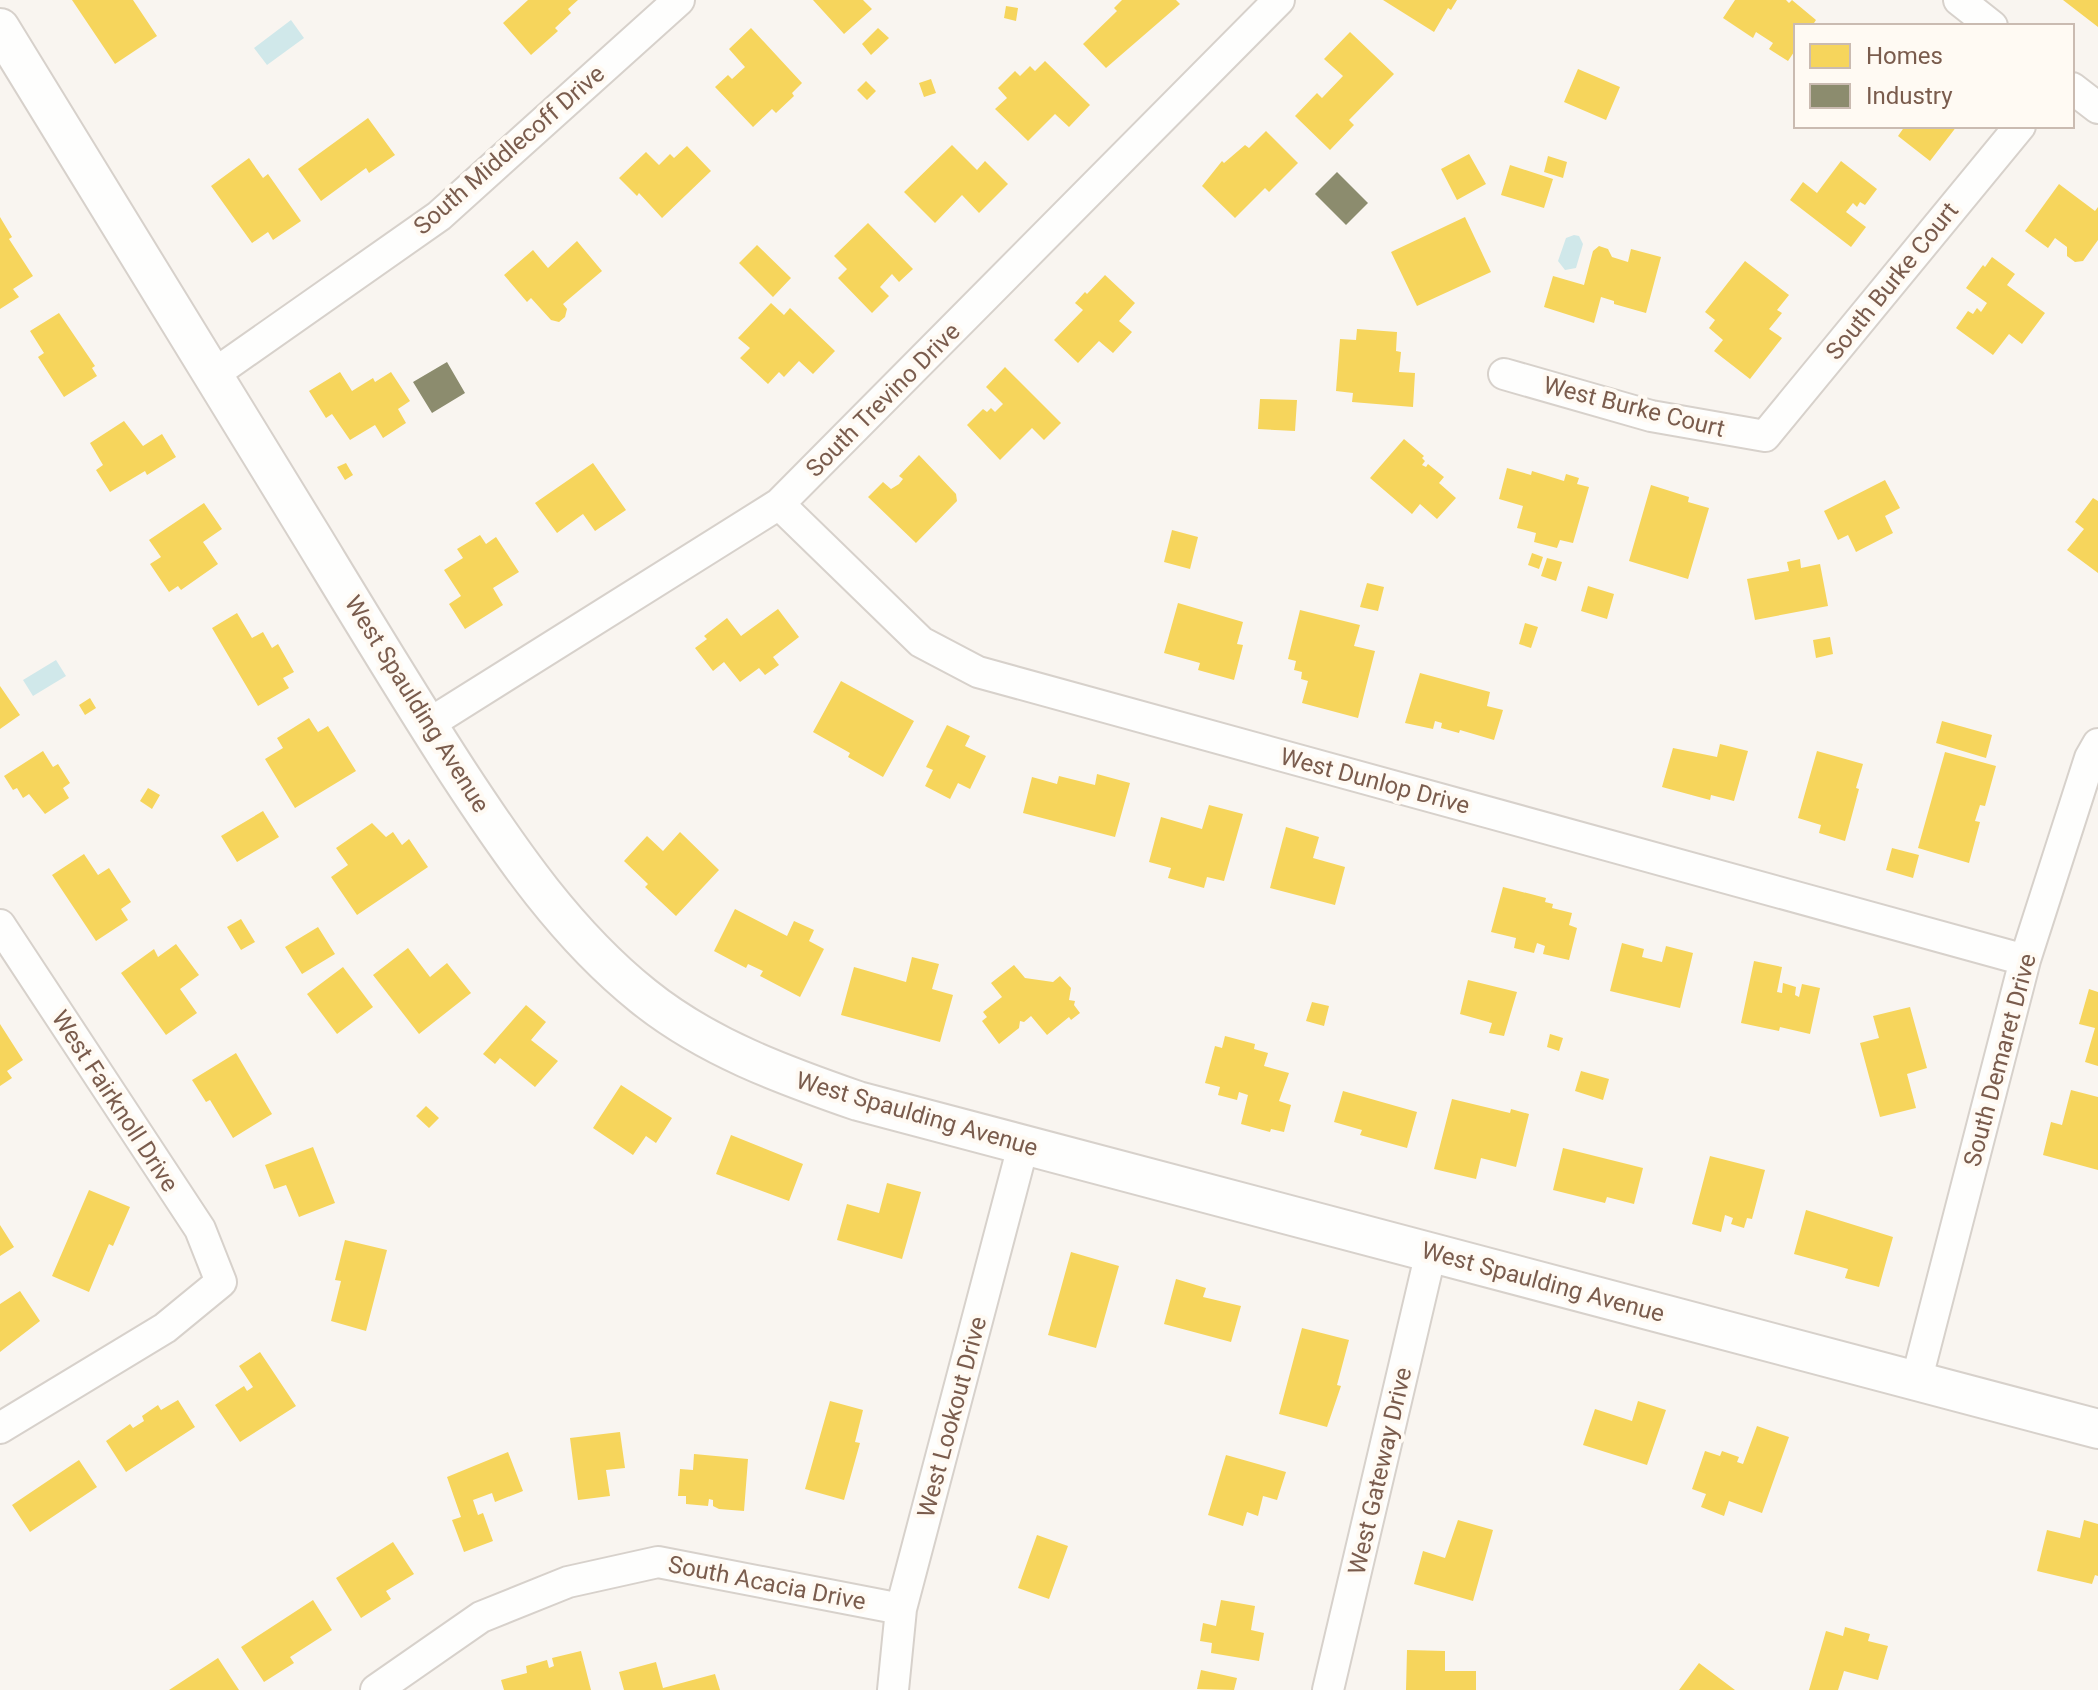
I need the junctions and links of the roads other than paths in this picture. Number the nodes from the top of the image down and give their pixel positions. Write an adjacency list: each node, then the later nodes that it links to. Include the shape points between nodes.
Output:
1 (679, 0): 9 (street, South Middlecoff Drive, via 439,216)
2 (1279, 0): 12 (street, South Trevino Drive)
3 (1959, 0): 4 (street)
4 (1989, 24)
5 (0, 28): 9 (street, West Spaulding Avenue)
6 (2074, 90): 7 (street)
7 (2098, 108)
8 (2018, 128): 11 (street, South Burke Court)
9 (214, 374): 13 (street, West Spaulding Avenue)
10 (1504, 374): 11 (street, West Burke Court, via 1651,416)
11 (1765, 436)
12 (779, 504): 13 (street, South Trevino Drive); 16 (street, West Dunlop Drive, via 921,642 978,672)
13 (427, 725): 17 (street, West Spaulding Avenue, via 536,885 607,965 645,998 740,1056 791,1078)
14 (2098, 744): 16 (street, South Demaret Drive)
15 (0, 925): 20 (street, West Fairknoll Drive, via 200,1229 221,1282 165,1328)
16 (2025, 960): 19 (street, South Demaret Drive)
17 (1023, 1146): 18 (street, West Spaulding Avenue); 22 (street, West Lookout Drive)
18 (1431, 1252): 19 (street, West Spaulding Avenue); 25 (street, West Gateway Drive)
19 (1916, 1382): 21 (street, West Spaulding Avenue)
20 (0, 1428)
21 (2098, 1429)
22 (901, 1609): 23 (street, South Acacia Drive, via 658,1562 568,1582 481,1617); 24 (street, West Lookout Drive)
23 (376, 1690)
24 (893, 1690)
25 (1328, 1690)

